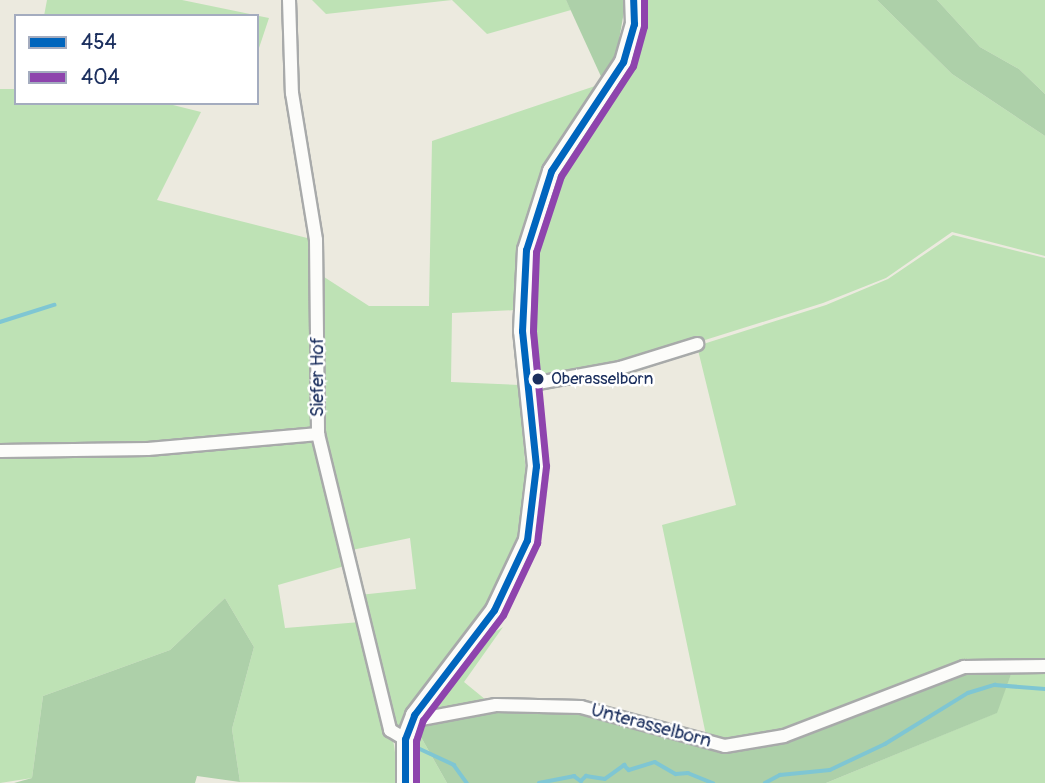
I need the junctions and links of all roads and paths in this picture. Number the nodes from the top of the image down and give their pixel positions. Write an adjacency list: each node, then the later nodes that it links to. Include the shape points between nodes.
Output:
1 (289, 0): 5 (street, Siefer Hof, via 292,88 316,240)
2 (633, 0): 4 (main road, via 634,24 623,62 551,172 531,224 521,300)
3 (697, 344): 4 (street, via 620,368)
4 (527, 385): 8 (main road, via 536,466 527,540 494,610)
5 (318, 434): 6 (street, via 148,449); 9 (street, Siefer Hof, via 390,730)
6 (0, 451)
7 (1045, 666): 8 (street, Unterasselborn, via 964,667 784,736 725,746 581,706 496,705 421,719)
8 (414, 715): 9 (main road)
9 (405, 739): 10 (main road)
10 (405, 783)

